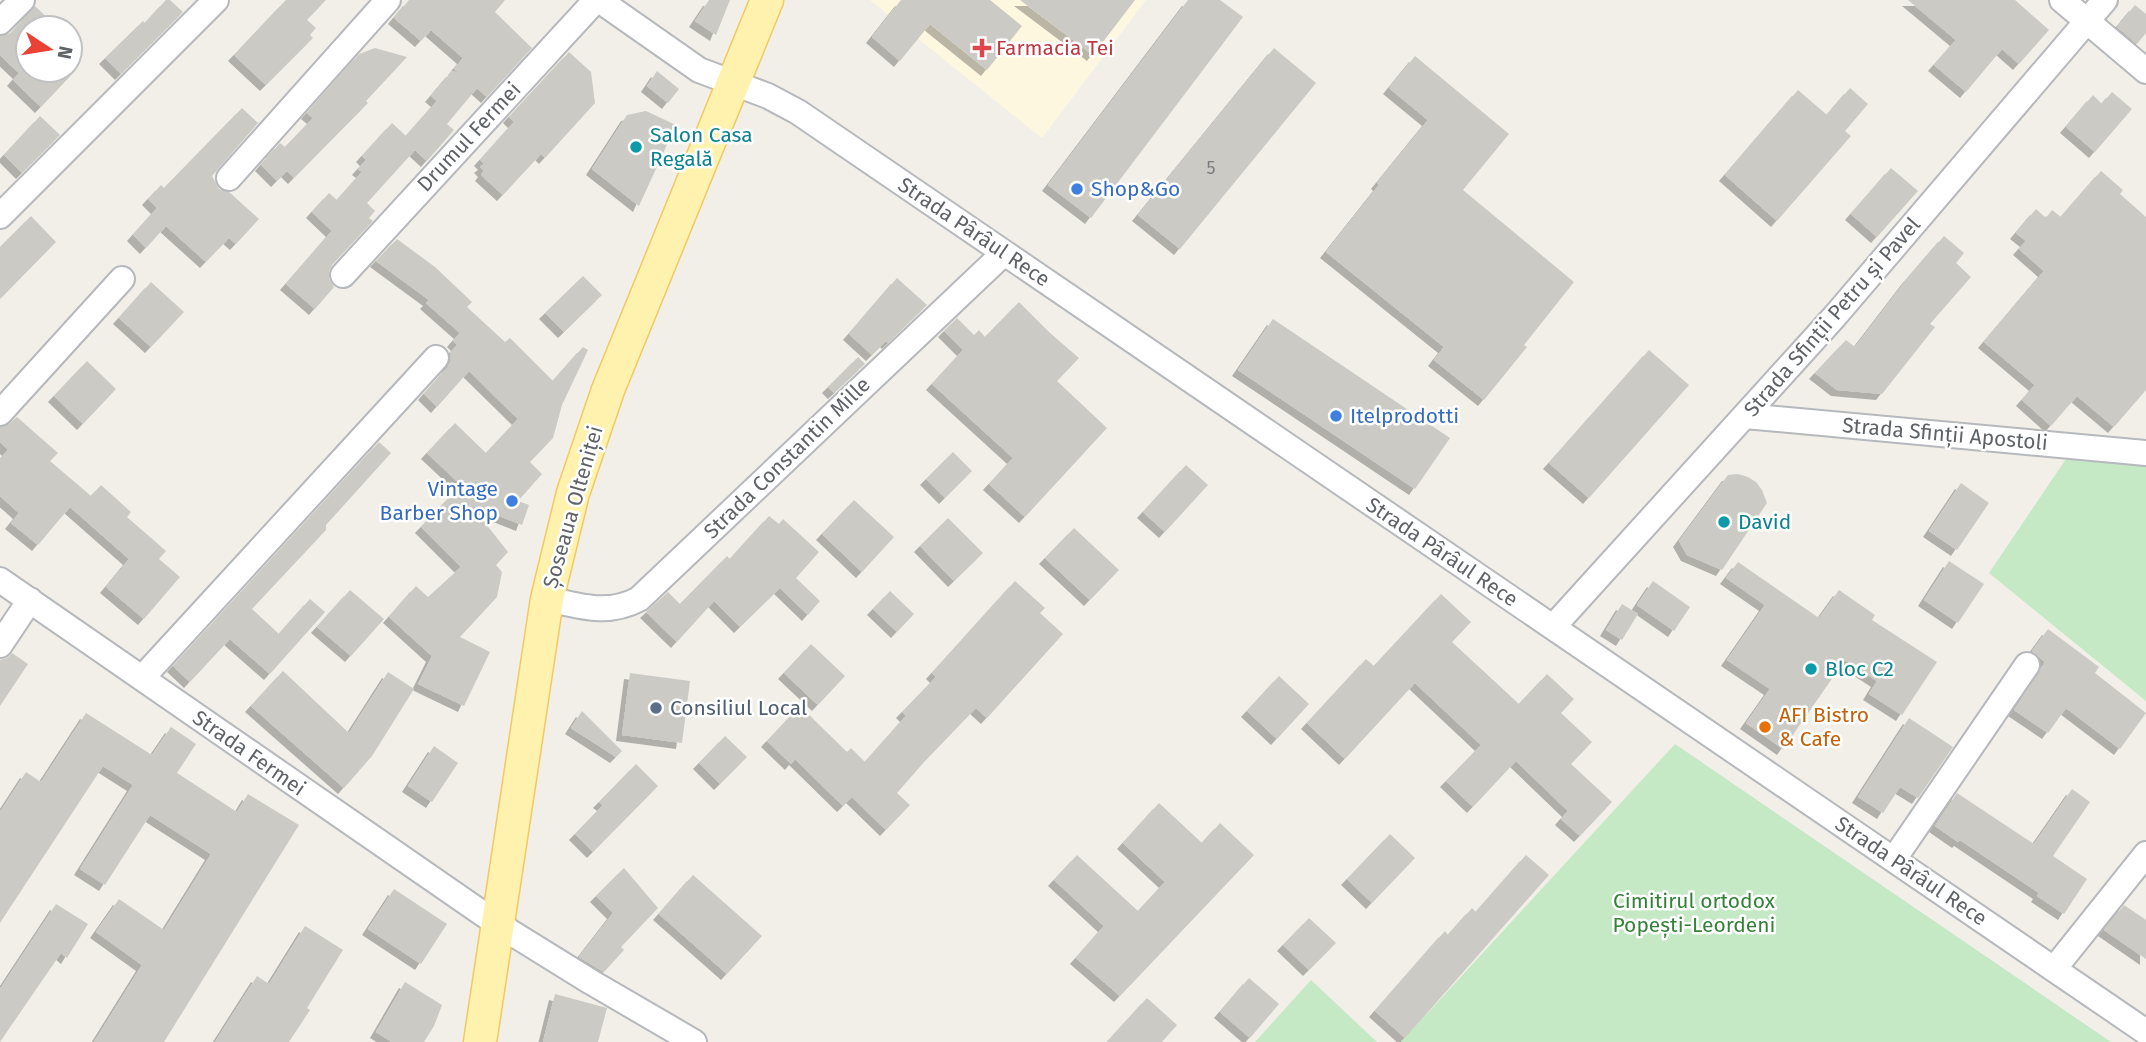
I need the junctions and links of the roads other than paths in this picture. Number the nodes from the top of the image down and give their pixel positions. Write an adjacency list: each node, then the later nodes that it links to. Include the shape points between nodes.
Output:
1 (22, 0): 9 (street)
2 (216, 0): 13 (street)
3 (388, 0): 12 (street)
4 (597, 0): 11 (street, Drumul Fermei, via 699,70); 15 (street, Drumul Fermei)
5 (767, 0): 11 (main road, Șoseaua Olteniței)
6 (2062, 0): 8 (street)
7 (2105, 0): 8 (street, Strada Sfinții Petru și Pavel)
8 (2087, 21): 10 (street); 19 (street, Strada Sfinții Petru și Pavel)
9 (0, 22)
10 (2146, 71)
11 (732, 84): 14 (street, Strada Pârâul Rece, via 798,112); 22 (main road, Șoseaua Olteniței, via 596,424 573,493)
12 (229, 178)
13 (0, 216)
14 (1004, 253): 22 (street, Strada Constantin Mille, via 639,599 599,609); 24 (street, Strada Pârâul Rece)
15 (343, 275)
16 (122, 279): 18 (street)
17 (436, 358): 27 (street)
18 (0, 413)
19 (1745, 416): 20 (street, Strada Sfinții Apostoli); 24 (street, Strada Sfinții Petru și Pavel)
20 (2146, 453)
21 (0, 580): 23 (street, Strada Fermei)
22 (547, 599): 30 (main road, Șoseaua Olteniței)
23 (30, 600): 25 (street); 27 (street, Strada Fermei)
24 (1553, 628): 29 (street, Strada Pârâul Rece)
25 (0, 645)
26 (2027, 666): 29 (street)
27 (142, 678): 30 (street, Strada Fermei)
28 (2146, 854): 31 (street)
29 (1894, 859): 31 (street, Strada Pârâul Rece)
30 (499, 925): 33 (main road, Șoseaua Olteniței); 34 (street, Strada Fermei)
31 (2054, 969): 32 (street, Strada Pârâul Rece)
32 (2146, 1032)
33 (480, 1042)
34 (694, 1042)

